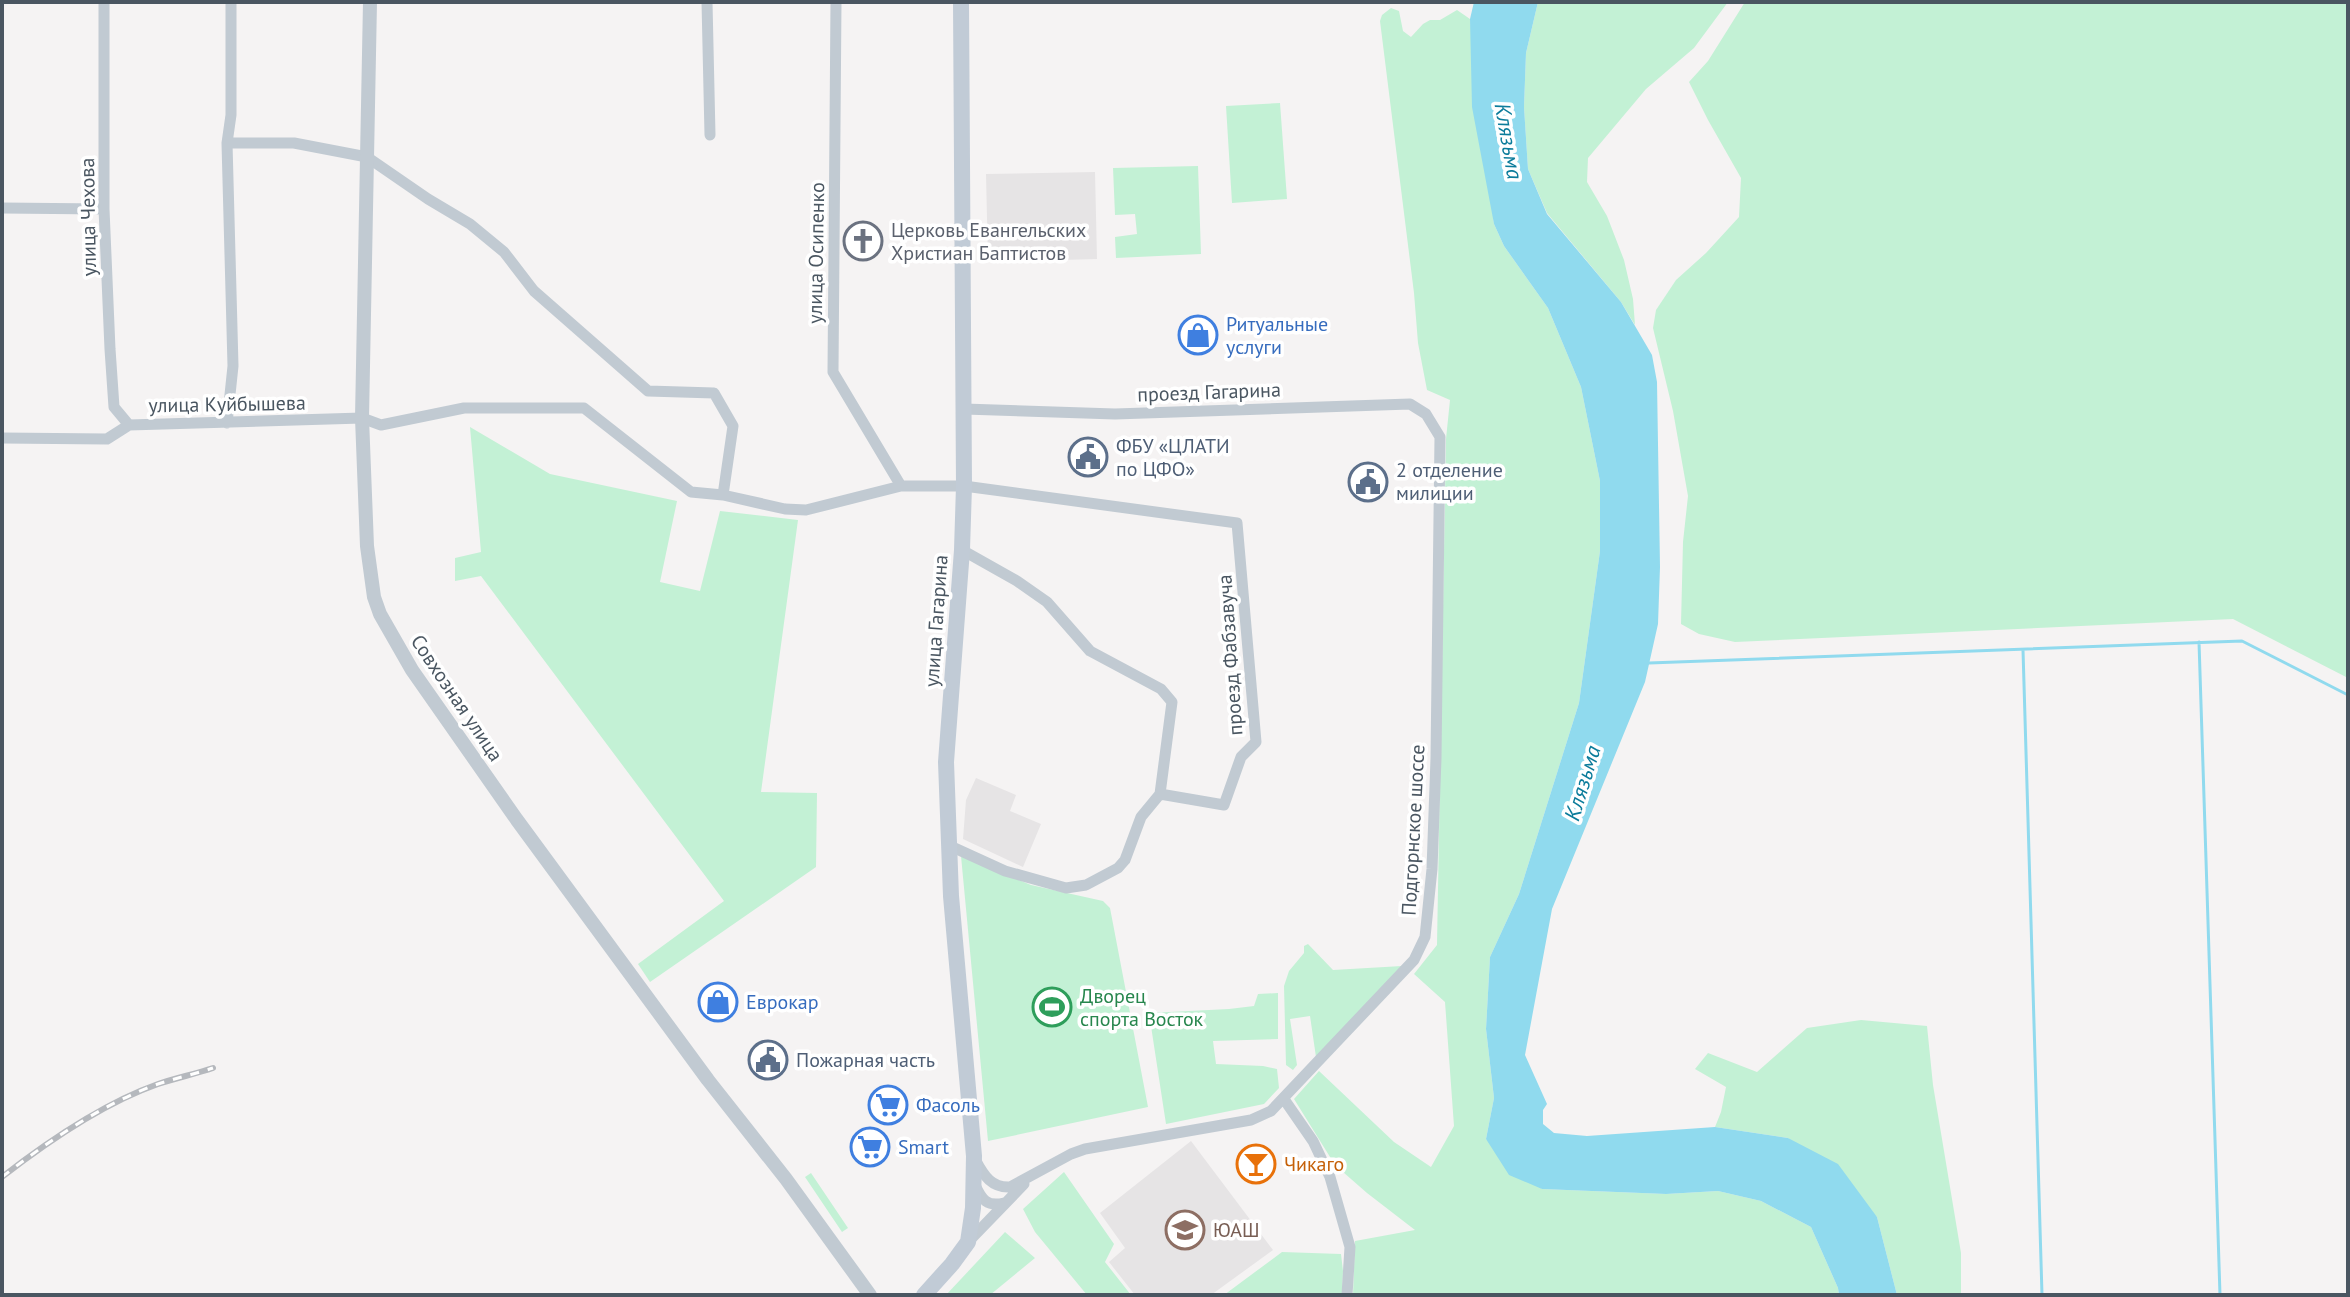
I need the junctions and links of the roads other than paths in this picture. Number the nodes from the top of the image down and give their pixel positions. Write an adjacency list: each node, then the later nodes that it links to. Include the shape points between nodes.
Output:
1 (104, 2): 11 (street, улица Чехова)
2 (231, 2): 8 (street)
3 (370, 2): 9 (street, Совхозная улица)
4 (707, 2): 7 (street)
5 (836, 2): 18 (street, улица Осипенко, via 833,372)
6 (961, 2): 12 (main road, улица Гагарина)
7 (710, 135)
8 (227, 143): 9 (street, via 294,143); 14 (street, via 233,366)
9 (367, 157): 13 (street, Совхозная улица); 20 (street, via 504,252 534,291 648,391 714,393 733,426)
10 (2, 208): 11 (street)
11 (104, 209): 15 (street, улица Чехова, via 114,407)
12 (964, 409): 16 (street, проезд Гагарина, via 1115,414 1410,404 1426,414); 19 (main road, улица Гагарина)
13 (362, 418): 14 (street, улица Куйбышева); 20 (street, улица Куйбышева, via 381,425 464,408 584,408 691,492); 31 (street, Совхозная улица, via 370,578 387,628 517,820)
14 (227, 423): 15 (street, улица Куйбышева)
15 (129, 425): 17 (street, улица Куйбышева, via 107,439)
16 (1440, 437): 25 (street, Подгорнское шоссе, via 1436,758 1425,937 1414,960)
17 (2, 438)
18 (901, 486): 19 (street, улица Куйбышева); 20 (street, улица Куйбышева, via 806,510)
19 (964, 486): 21 (street, улица Куйбышева); 22 (main road, улица Гагарина)
20 (723, 495)
21 (1237, 523): 23 (street, проезд Фабзавуча, via 1256,742 1241,757 1224,805)
22 (962, 550): 23 (street, via 1047,602 1090,651 1161,689 1172,702); 24 (main road, улица Гагарина, via 946,762)
23 (1160, 794): 24 (street, via 1141,817 1125,860 1086,885 1066,888 1032,880)
24 (948, 845): 26 (main road, улица Гагарина)
25 (1284, 1099): 27 (street, Подгорнское шоссе, via 1251,1120 1085,1149); 33 (street, via 1330,1177 1350,1247)
26 (974, 1156): 27 (street, Подгорнское шоссе, via 999,1188); 28 (main road, улица Гагарина)
27 (1035, 1172): 29 (street)
28 (973, 1181): 29 (street, via 984,1201); 30 (main road, улица Гагарина)
29 (1004, 1203): 30 (street)
30 (968, 1242): 32 (main road)
31 (870, 1295)
32 (924, 1295)
33 (1347, 1295)

